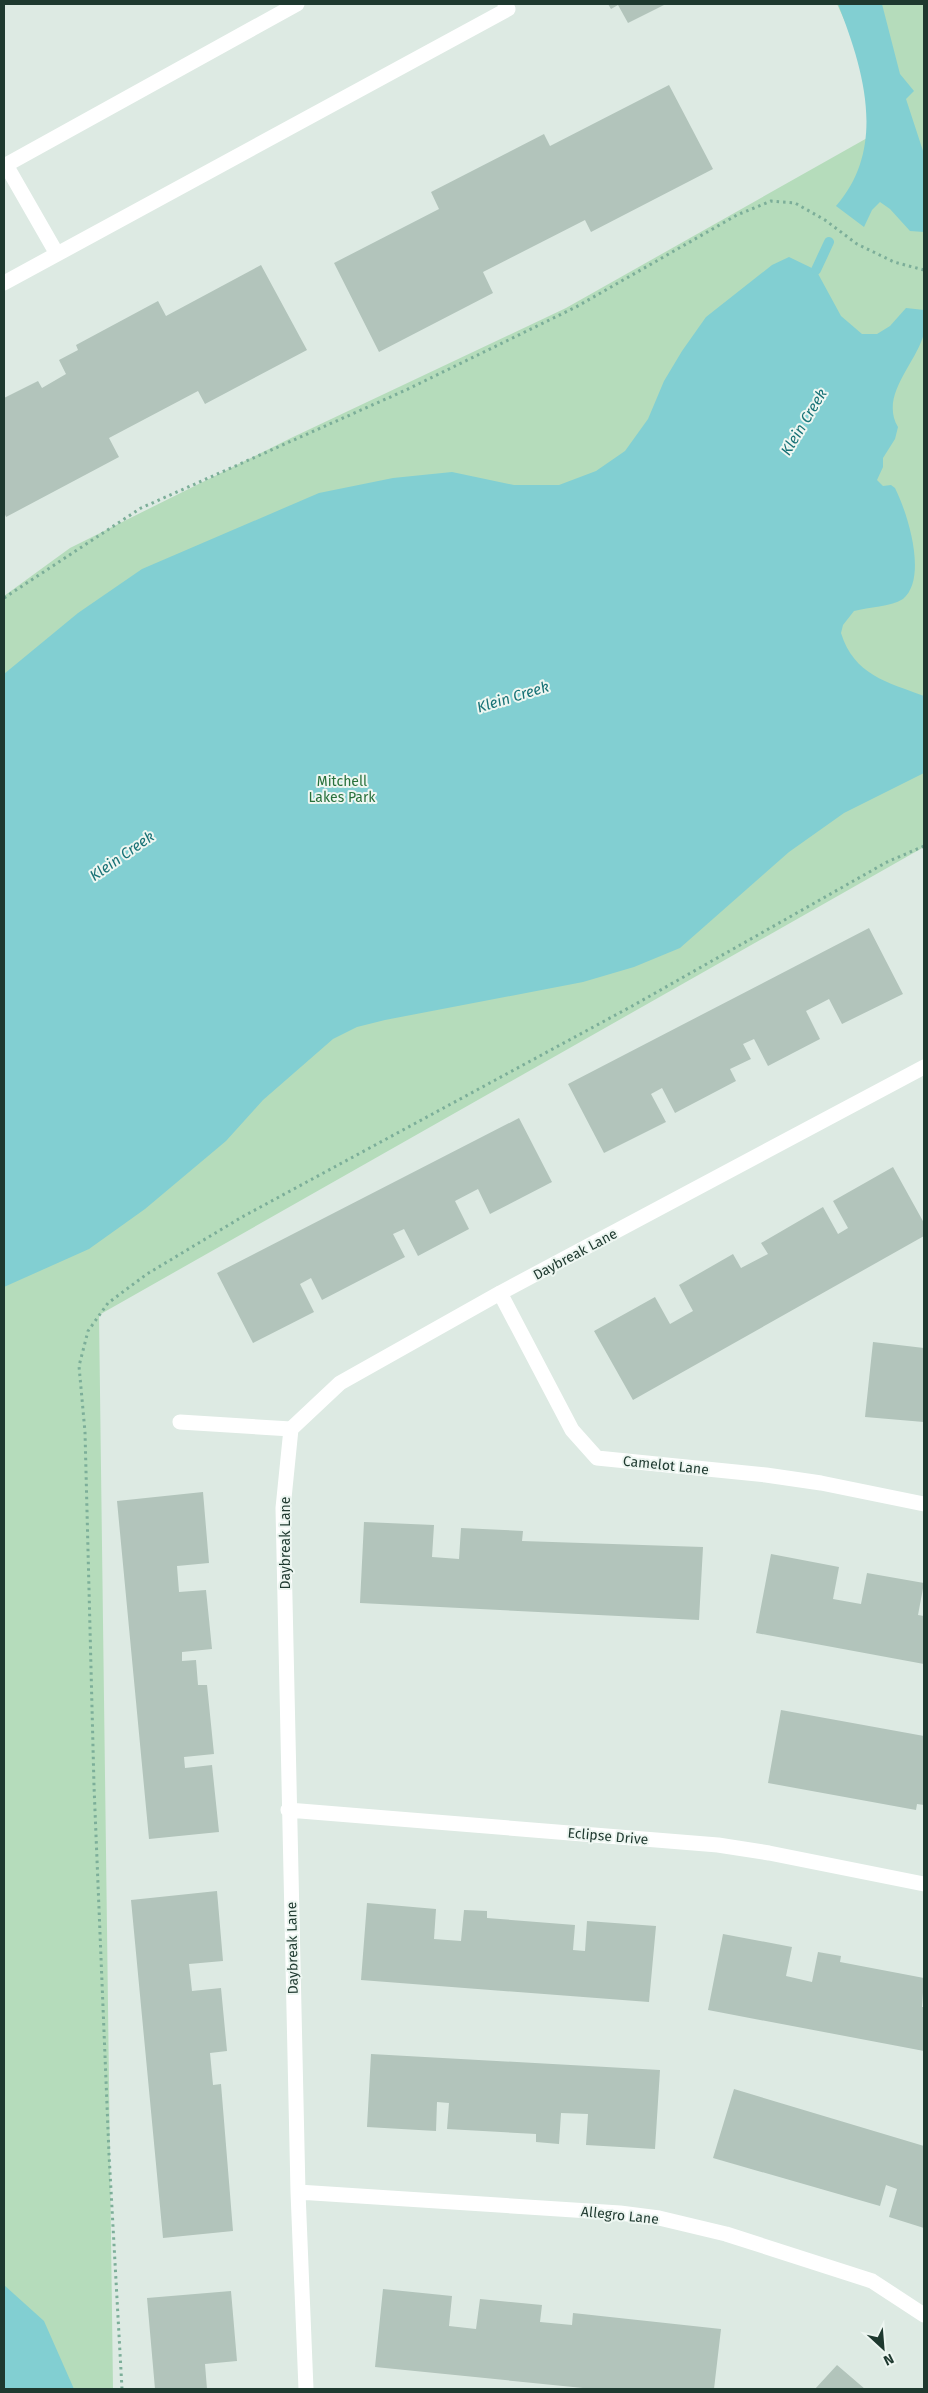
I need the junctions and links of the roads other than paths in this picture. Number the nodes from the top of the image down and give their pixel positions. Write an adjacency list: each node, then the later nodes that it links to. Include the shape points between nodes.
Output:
1 (297, 4): 3 (street)
2 (505, 4): 4 (street, via 508,9)
3 (5, 165): 4 (street)
4 (57, 254): 5 (street)
5 (4, 283)
6 (924, 1067): 7 (street, Daybreak Lane)
7 (500, 1294): 9 (street, Daybreak Lane, via 340,1384); 10 (street, Camelot Lane, via 572,1430 597,1458 766,1475)
8 (180, 1422): 9 (street)
9 (291, 1428): 11 (street, Daybreak Lane, via 283,1508)
10 (924, 1504)
11 (288, 1810): 12 (street, Eclipse Drive, via 718,1846 770,1853); 13 (street, Daybreak Lane)
12 (924, 1884)
13 (298, 2192): 14 (street, Allegro Lane, via 659,2218 726,2234 872,2282); 15 (street, Daybreak Lane)
14 (924, 2315)
15 (306, 2389)

